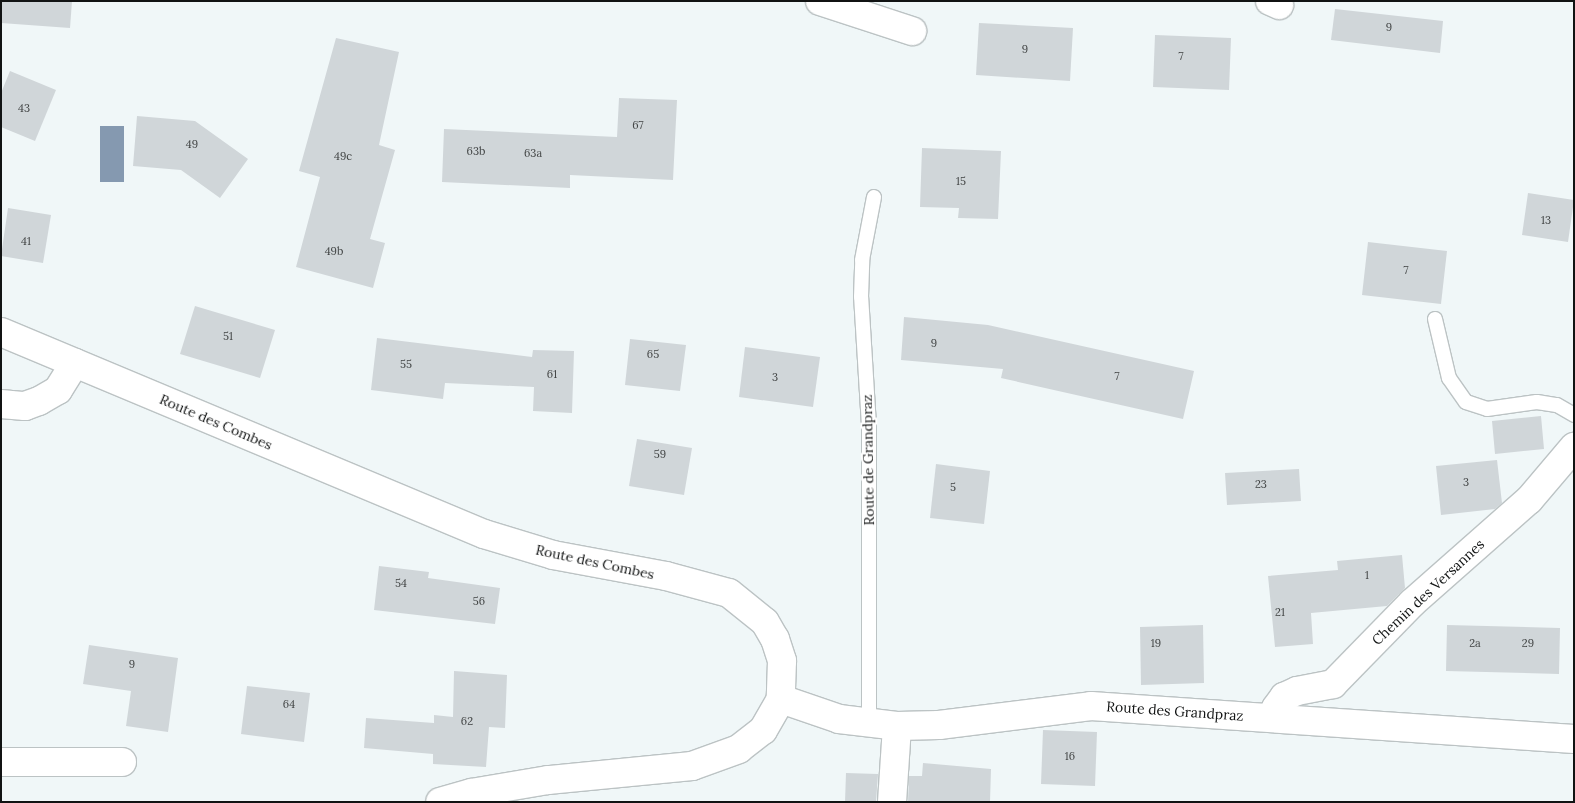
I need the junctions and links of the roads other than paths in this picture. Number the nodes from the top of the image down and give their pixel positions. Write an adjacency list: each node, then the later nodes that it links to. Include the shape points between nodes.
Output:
1 (820, 1): 2 (street)
2 (912, 31)
3 (874, 197): 12 (lane, Route de Grandpraz, via 862,260 861,297 869,426)
4 (1435, 319): 8 (lane, via 1450,378 1466,402 1487,409 1538,402 1557,405)
5 (1, 332): 6 (street, Route des Combes)
6 (75, 363): 7 (street, via 58,390 39,401 25,406); 10 (street, Route des Combes, via 511,544 595,565 698,583 729,593 765,622 775,639 782,661)
7 (1, 404)
8 (1574, 415)
9 (1574, 448): 11 (street, Chemin des Versannes, via 1529,500 1412,604 1333,684 1297,691 1284,698 1276,708)
10 (781, 699): 12 (street, Route des Grandpraz, via 839,720); 17 (street, Route des Combes, via 763,730 739,750 716,760 692,766 510,786)
11 (1275, 718): 13 (street, Route des Grandpraz, via 1091,706 940,725); 14 (street, Route des Grandpraz)
12 (869, 725): 13 (street, Route des Grandpraz)
13 (897, 726): 18 (street)
14 (1574, 739)
15 (1, 762): 16 (street)
16 (122, 762)
17 (440, 802)
18 (892, 802)

